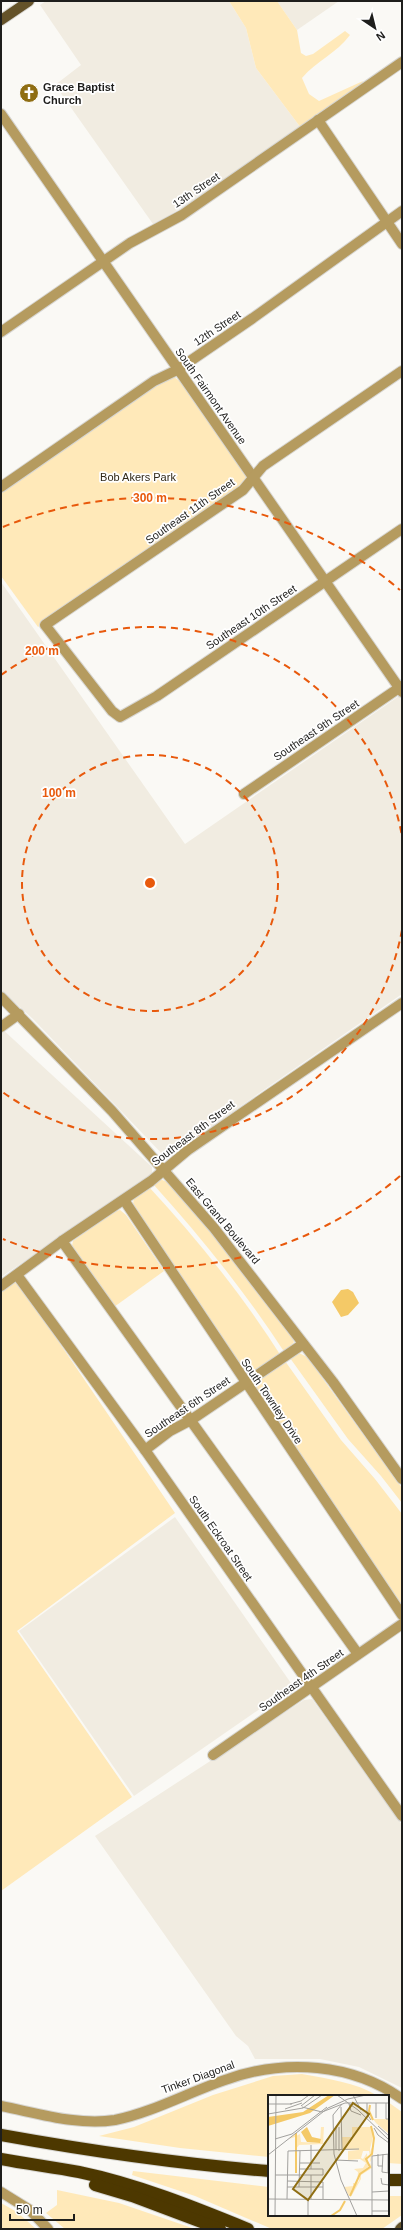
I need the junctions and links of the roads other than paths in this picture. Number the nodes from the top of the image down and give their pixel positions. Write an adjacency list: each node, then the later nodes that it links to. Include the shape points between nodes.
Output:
1 (29, 1): 2 (main road)
2 (17, 4): 3 (main road)
3 (1, 20)
4 (402, 62): 6 (street, 13th Street)
5 (1, 114): 10 (street, South Fairmont Avenue)
6 (318, 120): 8 (street); 10 (street, 13th Street, via 182,215)
7 (402, 211): 8 (street, 12th Street)
8 (387, 221): 9 (street); 12 (street, 12th Street)
9 (402, 244)
10 (103, 260): 11 (street, 13th Street); 12 (street, South Fairmont Avenue)
11 (1, 332)
12 (177, 370): 14 (street, South Fairmont Avenue); 15 (street, 12th Street, via 154,381)
13 (402, 371): 14 (street, Southeast 11th Street, via 263,466)
14 (253, 478): 17 (street, South Fairmont Avenue); 19 (street, Southeast 11th Street, via 243,490 45,625)
15 (1, 487)
16 (402, 529): 17 (street, Southeast 10th Street)
17 (327, 582): 18 (street, South Fairmont Avenue); 19 (street, Southeast 10th Street, via 248,632 157,696 120,717)
18 (401, 689): 20 (street, Southeast 9th Street)
19 (112, 711)
20 (244, 794)
21 (1, 997): 23 (street, East Grand Boulevard)
22 (402, 1002): 25 (street, Southeast 8th Street, via 188,1150)
23 (19, 1014): 24 (street); 25 (street, East Grand Boulevard)
24 (1, 1027)
25 (165, 1169): 26 (street, Southeast 8th Street); 30 (street, East Grand Boulevard, via 243,1264)
26 (124, 1200): 27 (street, Southeast 8th Street); 31 (street, South Townley Drive)
27 (62, 1241): 28 (street, Southeast 8th Street); 32 (street)
28 (17, 1275): 29 (street, Southeast 8th Street); 33 (street, South Eckroat Street)
29 (1, 1286)
30 (303, 1344): 31 (street, Southeast 6th Street); 34 (street, East Grand Boulevard)
31 (246, 1383): 32 (street, Southeast 6th Street); 35 (street, South Townley Drive)
32 (191, 1420): 33 (street, Southeast 6th Street, via 170,1431); 37 (street)
33 (145, 1450): 38 (street, South Eckroat Street)
34 (402, 1480)
35 (402, 1615)
36 (402, 1624): 37 (street, Southeast 4th Street)
37 (358, 1654): 38 (street, Southeast 4th Street)
38 (312, 1688): 39 (street, Southeast 4th Street); 40 (street, South Eckroat Street)
39 (214, 1755)
40 (402, 1816)
41 (402, 2098): 42 (street, Tinker Diagonal, via 356,2076 330,2069 290,2066 247,2073 138,2114 113,2120 86,2121)
42 (1, 2106)
43 (1, 2135): 46 (highway, via 165,2161)
44 (1, 2159): 45 (highway)
45 (31, 2165): 49 (highway, via 132,2196); 50 (highway, via 80,2173 137,2188 200,2209)
46 (268, 2171)
47 (1, 2192): 48 (street, via 30,2210)
48 (48, 2229)
49 (220, 2229)
50 (248, 2229)

